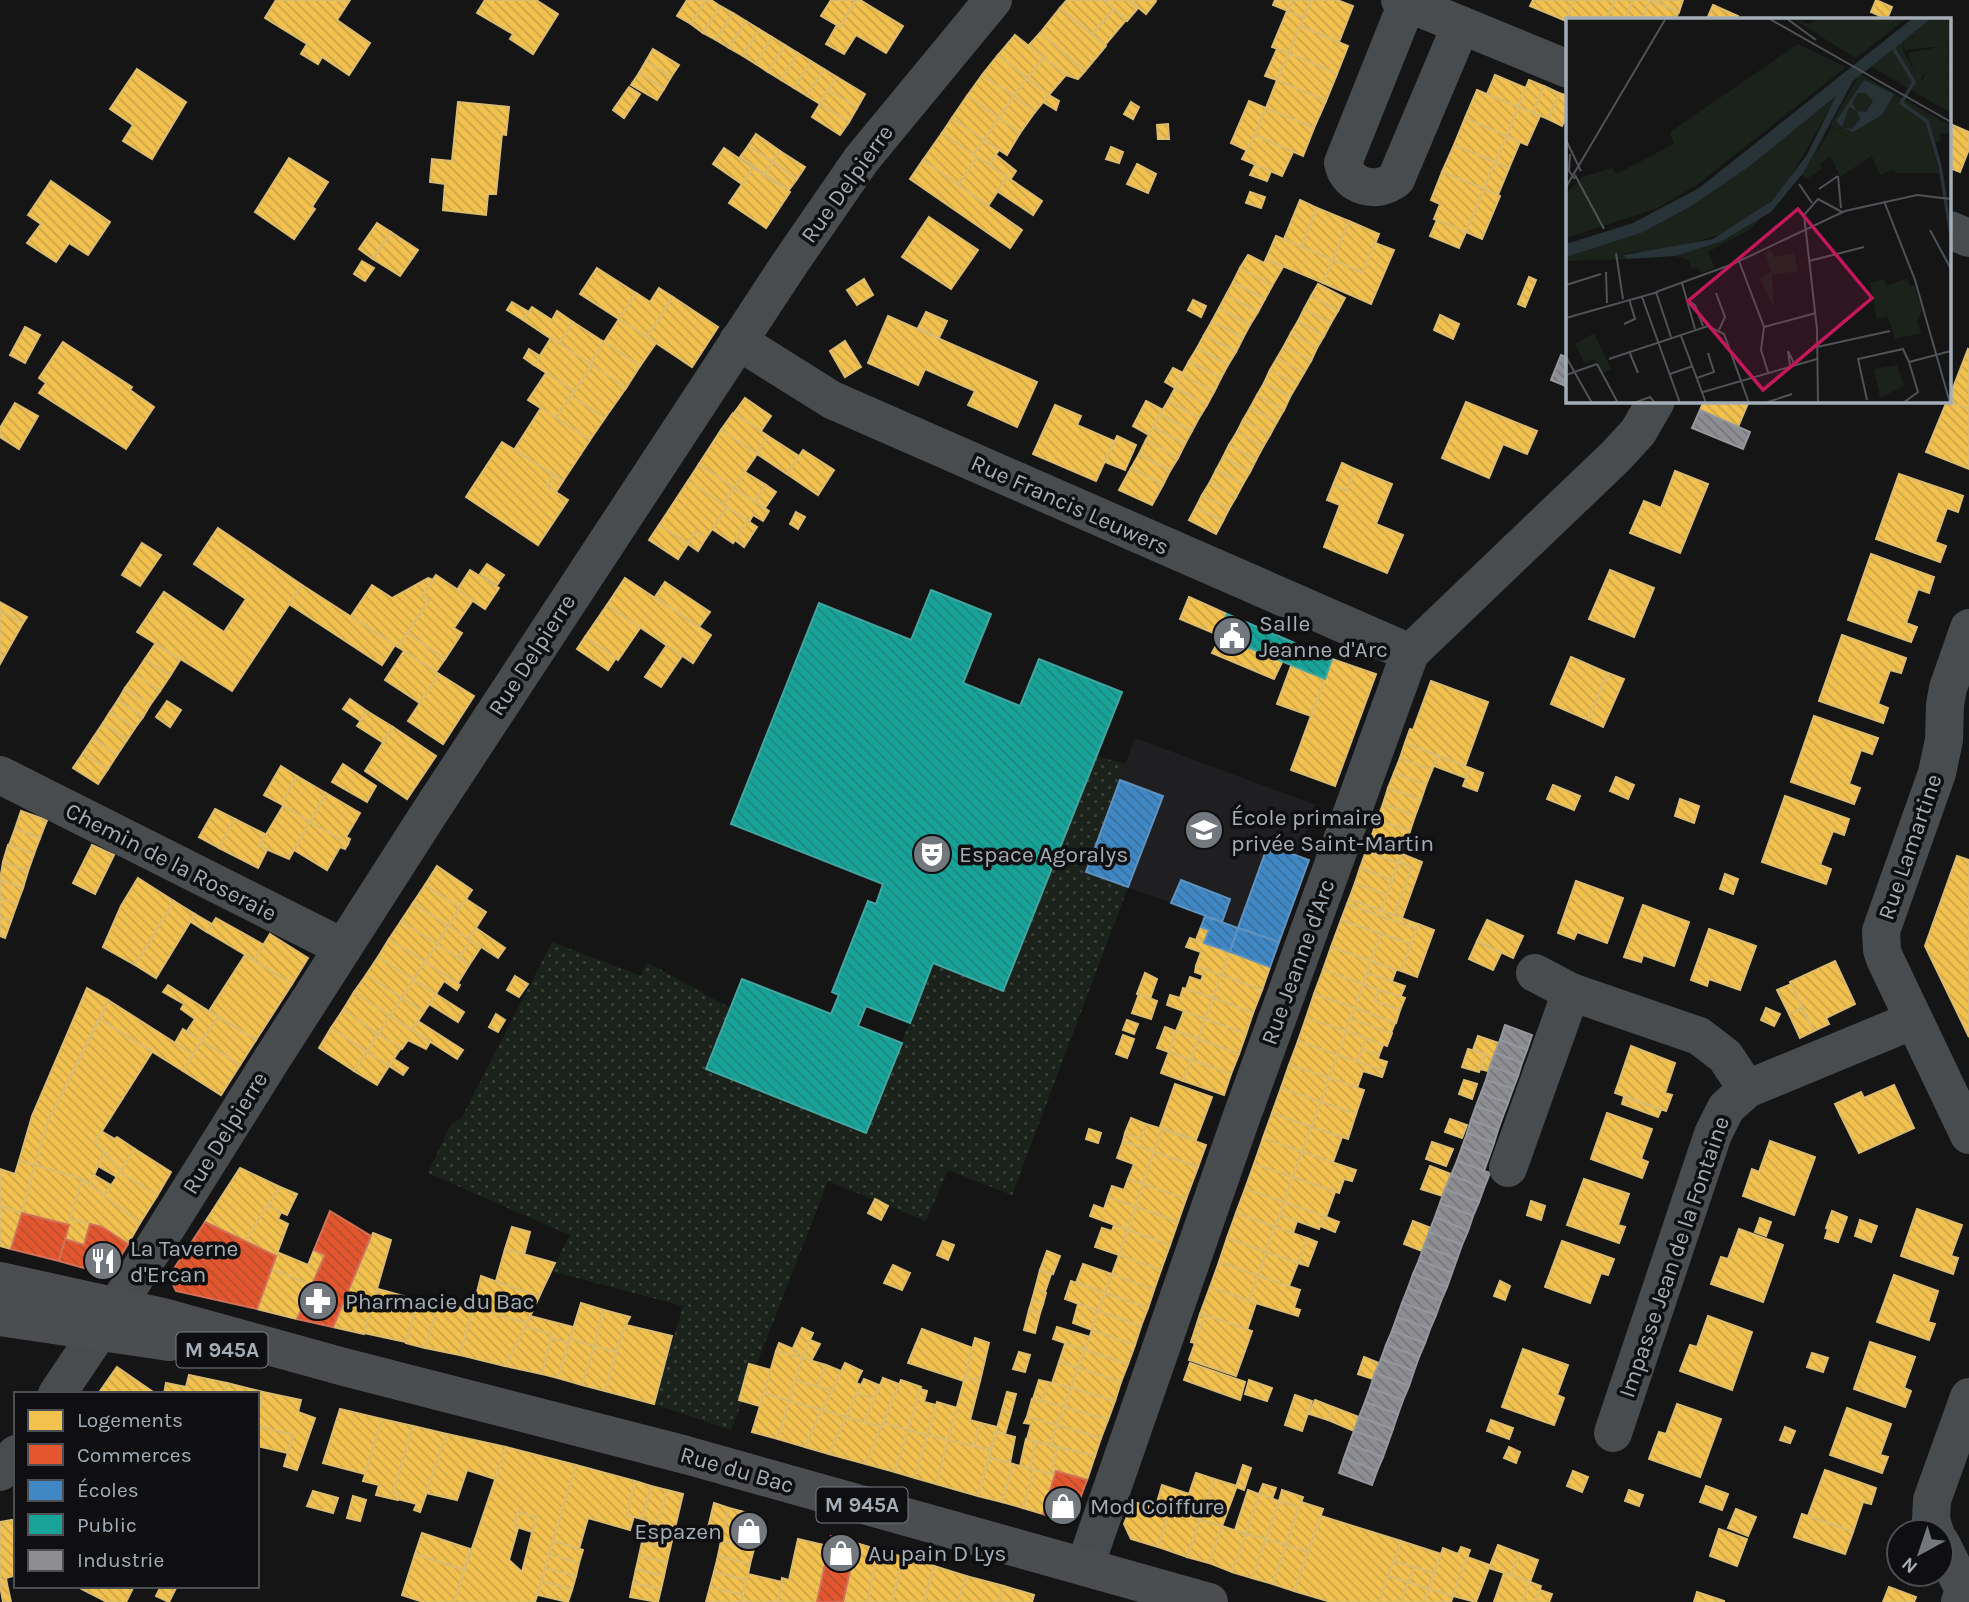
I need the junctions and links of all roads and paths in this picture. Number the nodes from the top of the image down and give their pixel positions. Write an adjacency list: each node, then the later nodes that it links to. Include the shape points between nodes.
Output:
1 (993, 0): 7 (street, Rue Delpierre, via 861,160)
2 (1404, 1): 3 (street); 3 (street, via 1343,163 1349,177 1362,185 1381,187 1396,179)
3 (1461, 24): 4 (street)
4 (1566, 68)
5 (1952, 231): 6 (street)
6 (1969, 238)
7 (738, 341): 10 (street, Rue Francis Leuwers, via 832,400); 12 (street, Rue Delpierre)
8 (1655, 402): 10 (street, Rue Jeanne d'Arc, via 1616,456)
9 (1969, 628): 15 (street, Rue Lamartine, via 1948,688 1937,773 1881,931 1885,959)
10 (1410, 653): 28 (street, Rue Jeanne d'Arc)
11 (0, 775): 12 (street, Chemin de la Roseraie)
12 (342, 947): 21 (street, Rue Delpierre)
13 (1535, 973): 14 (street)
14 (1572, 992): 16 (street, via 1699,1036 1725,1056); 18 (street)
15 (1914, 1020): 16 (street, Impasse Jean de la Fontaine); 17 (street, Rue Lamartine)
16 (1747, 1089): 24 (street, Impasse Jean de la Fontaine, via 1726,1108 1713,1134)
17 (1969, 1135)
18 (1507, 1168)
19 (0, 1281): 21 (main road, M 945A)
20 (0, 1317): 21 (main road, M 945A)
21 (108, 1319): 22 (street, Rue Delpierre); 28 (main road, Rue du Bac / M 945A, via 223,1333)
22 (58, 1392)
23 (1969, 1396): 27 (street, via 1932,1500)
24 (1612, 1433)
25 (14, 1456): 26 (street)
26 (0, 1472)
27 (1931, 1518)
28 (1085, 1566): 31 (main road, Rue du Bac / M 945A)
29 (1955, 1573): 30 (street)
30 (1964, 1593)
31 (1209, 1602)

